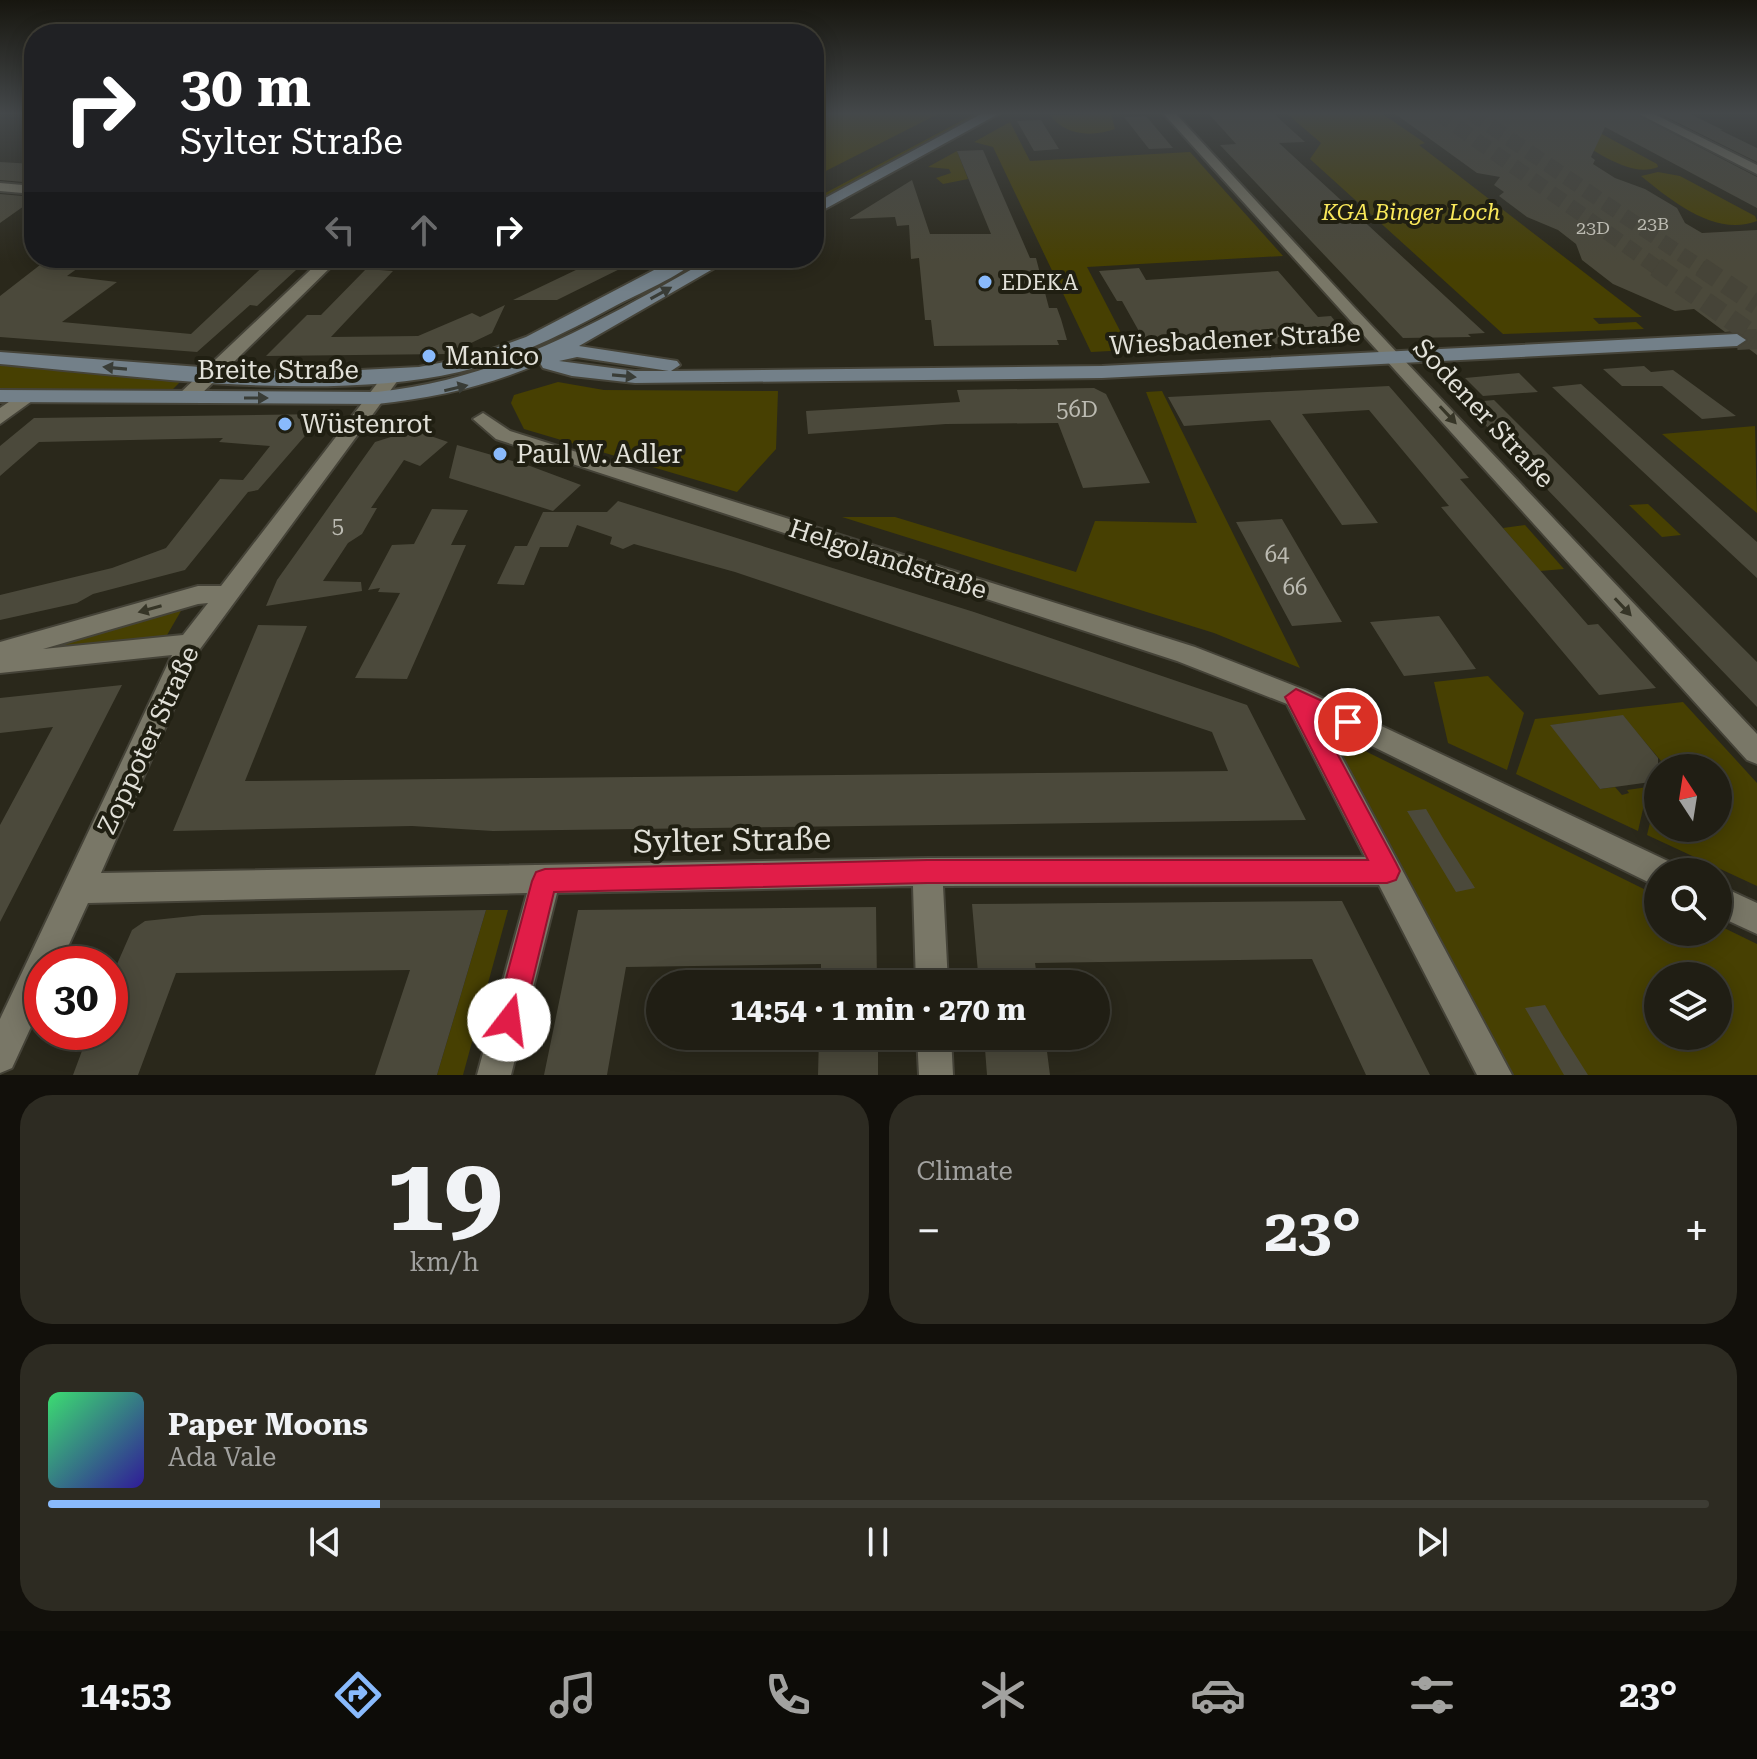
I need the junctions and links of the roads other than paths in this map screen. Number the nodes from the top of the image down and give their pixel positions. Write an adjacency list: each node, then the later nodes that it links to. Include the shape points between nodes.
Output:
1 (873, 163): 6 (main road)
2 (900, 163): 7 (main road)
3 (1214, 163): 15 (street, Sodener Straße)
4 (0, 187): 5 (street)
5 (24, 189)
6 (824, 189)
7 (824, 205)
8 (322, 268): 16 (street)
9 (671, 268): 12 (main road, Breite Straße)
10 (706, 268): 13 (main road, Breite Straße, one-way to 10)
11 (1737, 340): 15 (main road, Wiesbadener Straße)
12 (526, 343): 13 (main road, Wiesbadener Straße); 17 (main road, Breite Straße, via 451,368)
13 (549, 354): 15 (main road, Wiesbadener Straße, via 550,364 613,375 1102,372); 21 (main road, Breite Straße, one-way to 13, via 469,385)
14 (0, 358): 16 (main road, Breite Straße, one-way to 14)
15 (1395, 358): 29 (street, Sodener Straße, one-way to 29)
16 (209, 376): 17 (main road, Breite Straße); 20 (street)
17 (392, 376): 21 (street, Zoppoter Straße)
18 (0, 396): 19 (main road, Breite Straße)
19 (25, 397): 20 (main road, Breite Straße); 22 (street)
20 (186, 398): 21 (main road, Breite Straße, one-way to 21)
21 (377, 398): 24 (street, Zoppoter Straße)
22 (0, 418)
23 (483, 419): 28 (street, Helgolandstraße, via 503,435 1186,654)
24 (226, 594): 25 (street, Zoppoter Straße); 26 (street, one-way to 26, via 198,595)
25 (190, 644): 27 (street); 34 (street, Zoppoter Straße)
26 (0, 652)
27 (0, 663)
28 (1296, 697): 30 (street, Helgolandstraße); 31 (street)
29 (1757, 752)
30 (1644, 865)
31 (1387, 871): 32 (street, Sylter Straße); 44 (street)
32 (927, 872): 33 (street, Sylter Straße); 38 (street)
33 (545, 881): 34 (street, Sylter Straße); 42 (street)
34 (79, 889): 37 (street, Zoppoter Straße)
35 (1732, 907): 36 (street)
36 (1757, 919)
37 (52, 946)
38 (931, 970)
39 (24, 1006): 41 (street, Zoppoter Straße)
40 (935, 1050): 43 (street)
41 (0, 1056)
42 (494, 1075)
43 (936, 1075)
44 (1495, 1075)

